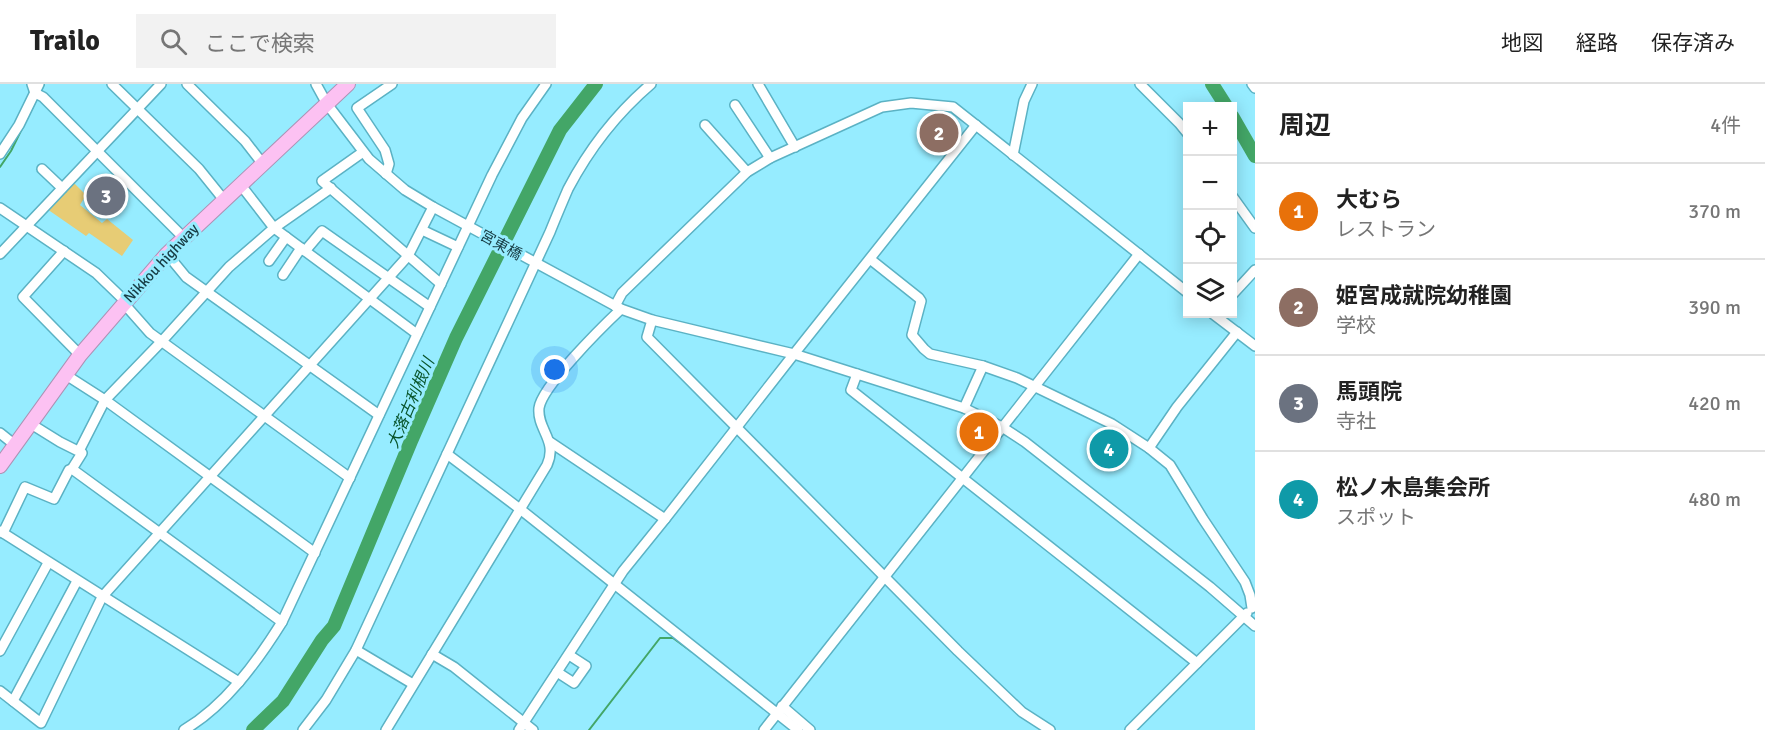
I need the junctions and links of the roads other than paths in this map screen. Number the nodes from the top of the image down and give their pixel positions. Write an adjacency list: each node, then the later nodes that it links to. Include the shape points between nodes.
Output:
1 (112, 84): 17 (street)
2 (162, 84): 17 (street)
3 (187, 84): 27 (street)
4 (316, 84): 15 (street, 宮東橋)
5 (348, 84): 15 (highway, Nikkou highway)
6 (392, 84): 30 (street, via 357,108 384,150 389,165)
7 (546, 84): 39 (street, via 522,118)
8 (651, 84): 54 (street, via 593,147 568,190)
9 (758, 84): 21 (street)
10 (1032, 84): 25 (street, via 1024,101)
11 (1140, 84): 20 (street)
12 (1252, 84): 13 (street)
13 (1255, 88)
14 (37, 90): 22 (street); 24 (street)
15 (327, 104): 23 (street, 宮東橋); 27 (highway, Nikkou highway)
16 (735, 105): 26 (street)
17 (138, 109): 22 (street); 34 (street, via 199,169)
18 (705, 125): 29 (street)
19 (976, 125): 21 (street, via 953,107 911,103 882,107); 25 (street); 52 (street)
20 (1183, 128)
21 (795, 147): 26 (street)
22 (97, 152): 32 (street); 43 (street)
23 (363, 152): 30 (street, 宮東橋); 33 (street, via 322,181)
24 (0, 154)
25 (1013, 155): 50 (street)
26 (770, 158): 29 (street)
27 (262, 163): 31 (highway, Nikkou highway)
28 (42, 169): 32 (street)
29 (747, 172): 65 (street, via 622,293)
30 (386, 174): 36 (street, 宮東橋)
31 (240, 184): 34 (highway, Nikkou highway); 40 (street)
32 (62, 188): 38 (street)
33 (331, 188): 40 (street); 51 (street)
34 (224, 200): 43 (highway, Nikkou highway)
35 (1237, 202): 41 (street)
36 (434, 207): 39 (street, 宮東橋); 42 (street)
37 (0, 208): 38 (street)
38 (26, 226): 47 (street); 48 (street)
39 (468, 226): 45 (street); 54 (street, 宮東橋)
40 (274, 228): 44 (street); 61 (street)
41 (1255, 228)
42 (422, 230): 45 (street); 51 (street)
43 (183, 237): 49 (highway, Nikkou highway)
44 (286, 237): 46 (street); 53 (street)
45 (458, 247): 58 (street)
46 (303, 250): 56 (street); 57 (street, via 322,231); 62 (street)
47 (64, 251): 63 (street, via 96,273); 72 (street, via 23,297)
48 (0, 254)
49 (167, 254): 61 (street, via 186,277); 63 (highway, Nikkou highway)
50 (1139, 254): 59 (street); 78 (street)
51 (408, 256): 57 (street); 58 (street)
52 (870, 259): 73 (street); 75 (street, via 921,301 912,335 924,349 935,356)
53 (269, 261)
54 (535, 263): 65 (street, 宮東橋); 91 (street)
55 (1255, 270): 60 (street)
56 (283, 275)
57 (389, 277): 62 (street); 64 (street)
58 (441, 284): 64 (street)
59 (1183, 289)
60 (1237, 290)
61 (207, 292): 70 (street); 74 (street)
62 (369, 299): 69 (street); 74 (street)
63 (125, 301): 70 (street, via 150,333); 72 (highway, Nikkou highway)
64 (430, 307): 69 (street)
65 (618, 307): 67 (street, 宮東橋); 87 (street, via 541,400 540,418)
66 (1220, 318): 68 (street)
67 (652, 320): 73 (street, 宮東橋); 85 (street, via 647,337)
68 (1237, 332): 71 (street); 89 (street)
69 (417, 334): 82 (street)
70 (162, 341): 79 (street); 81 (street)
71 (1255, 346)
72 (80, 354): 77 (highway, Nikkou highway)
73 (794, 354): 76 (street, 宮東橋); 85 (street)
74 (310, 366): 81 (street); 82 (street)
75 (983, 366): 78 (street); 80 (street)
76 (856, 374): 80 (street, 宮東橋); 96 (street, via 851,390)
77 (66, 375): 79 (street); 83 (highway, Nikkou highway)
78 (1034, 387): 84 (street); 89 (street, via 1112,424)
79 (105, 400): 90 (street); 94 (street)
80 (964, 408): 84 (street, 宮東橋)
81 (264, 416): 94 (street); 95 (street)
82 (380, 416): 95 (street)
83 (31, 424): 88 (highway, Nikkou highway); 90 (street)
84 (1002, 427): 96 (street); 108 (street, 宮東橋)
85 (737, 428): 98 (street); 103 (street)
86 (0, 433): 88 (street)
87 (550, 442): 97 (street, via 547,465); 98 (street)
88 (15, 446): 92 (highway, Nikkou highway)
89 (1149, 448): 107 (street, via 1170,465 1245,582)
90 (79, 451): 93 (street, via 82,453)
91 (447, 454): 97 (street); 111 (street)
92 (0, 466)
93 (72, 469): 99 (street, via 54,499 26,487); 100 (street)
94 (210, 477): 100 (street); 101 (street)
95 (350, 478): 101 (street)
96 (962, 478): 103 (street); 115 (street)
97 (520, 509): 105 (street); 113 (street)
98 (665, 519): 105 (street)
99 (1, 532): 102 (street)
100 (160, 533): 106 (street); 109 (street)
101 (315, 554): 109 (street)
102 (48, 563): 104 (street); 112 (street)
103 (885, 576): 121 (street); 131 (street, via 1022,712)
104 (77, 581): 106 (street); 120 (street)
105 (615, 583): 114 (street); 121 (street)
106 (102, 597): 117 (street); 123 (street)
107 (1253, 606): 108 (street)
108 (1244, 615): 110 (street, 宮東橋); 115 (street)
109 (282, 622): 117 (street)
110 (1255, 626)
111 (356, 650): 118 (street); 125 (street)
112 (0, 651)
113 (432, 654): 118 (street); 122 (street)
114 (568, 655): 116 (street); 116 (street, via 586,666 574,683)
115 (1197, 663): 132 (street)
116 (557, 672): 122 (street)
117 (239, 682): 124 (street)
118 (413, 684): 126 (street)
119 (0, 691): 120 (street)
120 (13, 700): 123 (street)
121 (780, 709): 128 (street); 129 (street); 130 (street)
122 (522, 726): 127 (street)
123 (39, 727)
124 (184, 730)
125 (303, 730)
126 (386, 730)
127 (533, 730)
128 (764, 730)
129 (798, 730)
130 (810, 730)
131 (1050, 730)
132 (1130, 730)

